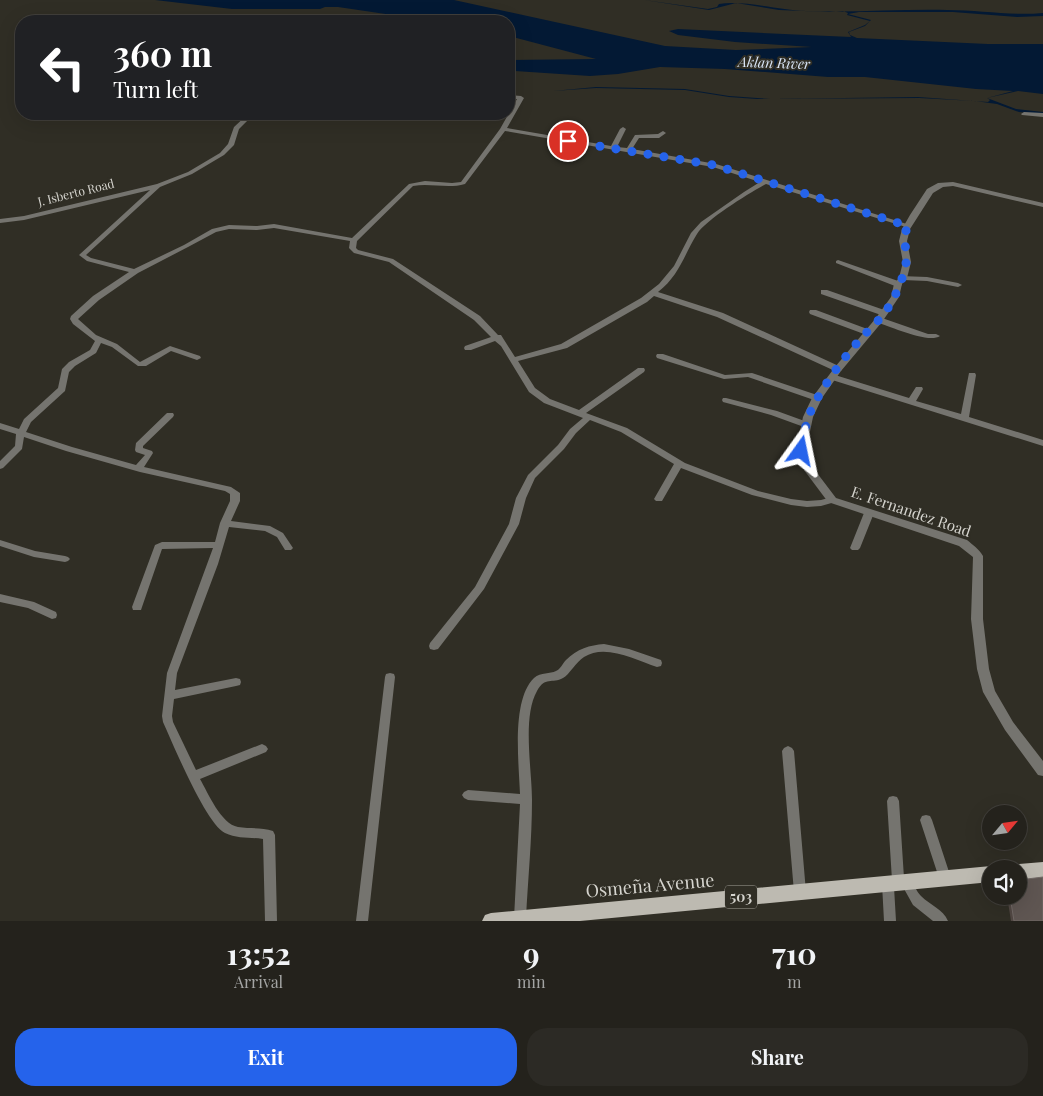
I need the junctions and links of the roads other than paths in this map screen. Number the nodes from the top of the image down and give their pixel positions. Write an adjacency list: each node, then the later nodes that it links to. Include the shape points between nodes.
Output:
1 (515, 98): 2 (street, via 520,98)
2 (515, 107)
3 (1024, 114): 4 (street)
4 (1043, 115)
5 (245, 120): 13 (street, via 236,128 231,145 222,154 190,173)
6 (508, 120): 7 (street)
7 (503, 129): 10 (street); 17 (street, via 463,183 411,184)
8 (623, 129): 10 (street)
9 (663, 133): 11 (street, via 659,136 637,136)
10 (613, 148): 11 (street)
11 (629, 150): 12 (street, via 714,165)
12 (765, 182): 16 (street); 23 (street, via 703,223 694,233 677,268)
13 (158, 186): 15 (street, J. Isberto Road); 19 (street, via 82,255 89,260)
14 (1043, 205): 16 (street, E. Fernandez Road, via 963,186 941,185 930,190)
15 (0, 221)
16 (908, 226): 20 (street, E. Fernandez Road, via 904,241 907,262)
17 (354, 240): 19 (street, via 274,226 222,227); 28 (street, via 352,248 356,252 391,260 477,318)
18 (838, 262): 20 (street)
19 (135, 271): 29 (street, via 75,316 76,322)
20 (901, 281): 21 (street, via 927,279); 25 (street, E. Fernandez Road, via 895,297)
21 (958, 285)
22 (824, 292): 25 (street)
23 (652, 293): 33 (street, via 564,346); 35 (street, via 720,315)
24 (813, 312): 26 (street)
25 (881, 317): 26 (street, E. Fernandez Road); 27 (street, via 927,336)
26 (867, 332): 35 (street, E. Fernandez Road)
27 (936, 336)
28 (498, 338): 30 (street); 33 (street)
29 (99, 340): 32 (street, via 111,342 138,364 170,348); 46 (street, via 93,351 65,371 62,389 32,416)
30 (468, 348)
31 (660, 356): 38 (street, via 724,377 749,375)
32 (197, 358)
33 (514, 360): 42 (street, via 538,395)
34 (641, 370): 42 (street)
35 (835, 373): 38 (street, E. Fernandez Road); 40 (street)
36 (972, 375): 43 (street)
37 (919, 389): 40 (street)
38 (817, 398): 44 (street, E. Fernandez Road)
39 (726, 400): 44 (street)
40 (911, 402): 43 (street)
41 (170, 415): 50 (street, via 139,445 139,450 149,455)
42 (585, 415): 48 (street, via 624,430); 63 (street, via 561,447 531,477 514,524 478,589)
43 (964, 419): 47 (street)
44 (807, 425): 52 (street, E. Fernandez Road, via 801,451 809,470)
45 (0, 426): 46 (street)
46 (22, 433): 49 (street, via 19,448); 50 (street)
47 (1043, 442)
48 (679, 464): 51 (street); 52 (street, via 755,493 791,502)
49 (0, 466)
50 (139, 468): 54 (street, via 235,493 235,502)
51 (659, 499)
52 (832, 500): 53 (street, E. Fernandez Road)
53 (870, 513): 58 (street); 70 (street, E. Fernandez Road, via 963,543 978,556 982,669 989,692 1009,726)
54 (225, 523): 56 (street); 57 (street, via 267,528 280,535)
55 (0, 543): 59 (street, via 34,554)
56 (218, 545): 61 (street, via 158,547); 67 (street, via 172,673)
57 (288, 548)
58 (855, 548)
59 (65, 559)
60 (0, 598): 62 (street, via 30,605)
61 (137, 607)
62 (52, 615)
63 (434, 646)
64 (657, 663): 73 (street, via 611,649 592,648 567,665 560,675 538,681 529,698 523,736)
65 (390, 677): 84 (street)
66 (236, 682): 67 (street)
67 (169, 696): 71 (street, via 168,722)
68 (262, 749): 71 (street)
69 (788, 752): 81 (street)
70 (1043, 771)
71 (195, 776): 83 (street, via 202,795 226,828 269,835)
72 (468, 795): 73 (street)
73 (526, 799): 82 (street)
74 (893, 802): 80 (street)
75 (926, 820): 79 (street)
76 (1043, 870): 77 (main road)
77 (1027, 871)
78 (982, 875): 79 (main road, Osmeña Avenue / 503)
79 (945, 878): 80 (main road, Osmeña Avenue / 503)
80 (898, 883): 81 (main road, Osmeña Avenue / 503); 86 (street); 87 (street)
81 (800, 892): 82 (main road, Osmeña Avenue / 503)
82 (520, 918): 85 (main road, Osmeña Avenue / 503)
83 (272, 921)
84 (362, 921)
85 (491, 921)
86 (890, 921)
87 (942, 921)

